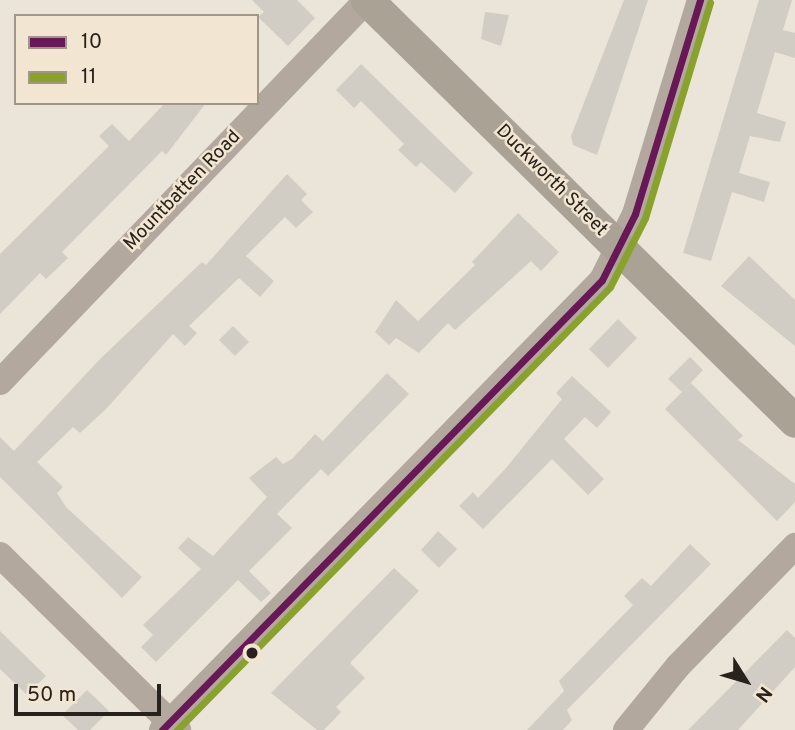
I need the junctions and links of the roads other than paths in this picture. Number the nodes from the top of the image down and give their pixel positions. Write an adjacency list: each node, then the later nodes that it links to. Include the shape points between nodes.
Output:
1 (367, 0): 3 (main road, Duckworth Street); 4 (street, Mountbatten Road)
2 (700, 0): 3 (street, via 635,214)
3 (618, 247): 5 (main road, Duckworth Street); 8 (street, via 602,280)
4 (0, 382)
5 (795, 421)
6 (795, 546): 9 (street, via 678,666)
7 (0, 555): 8 (street)
8 (170, 727)
9 (626, 730)

